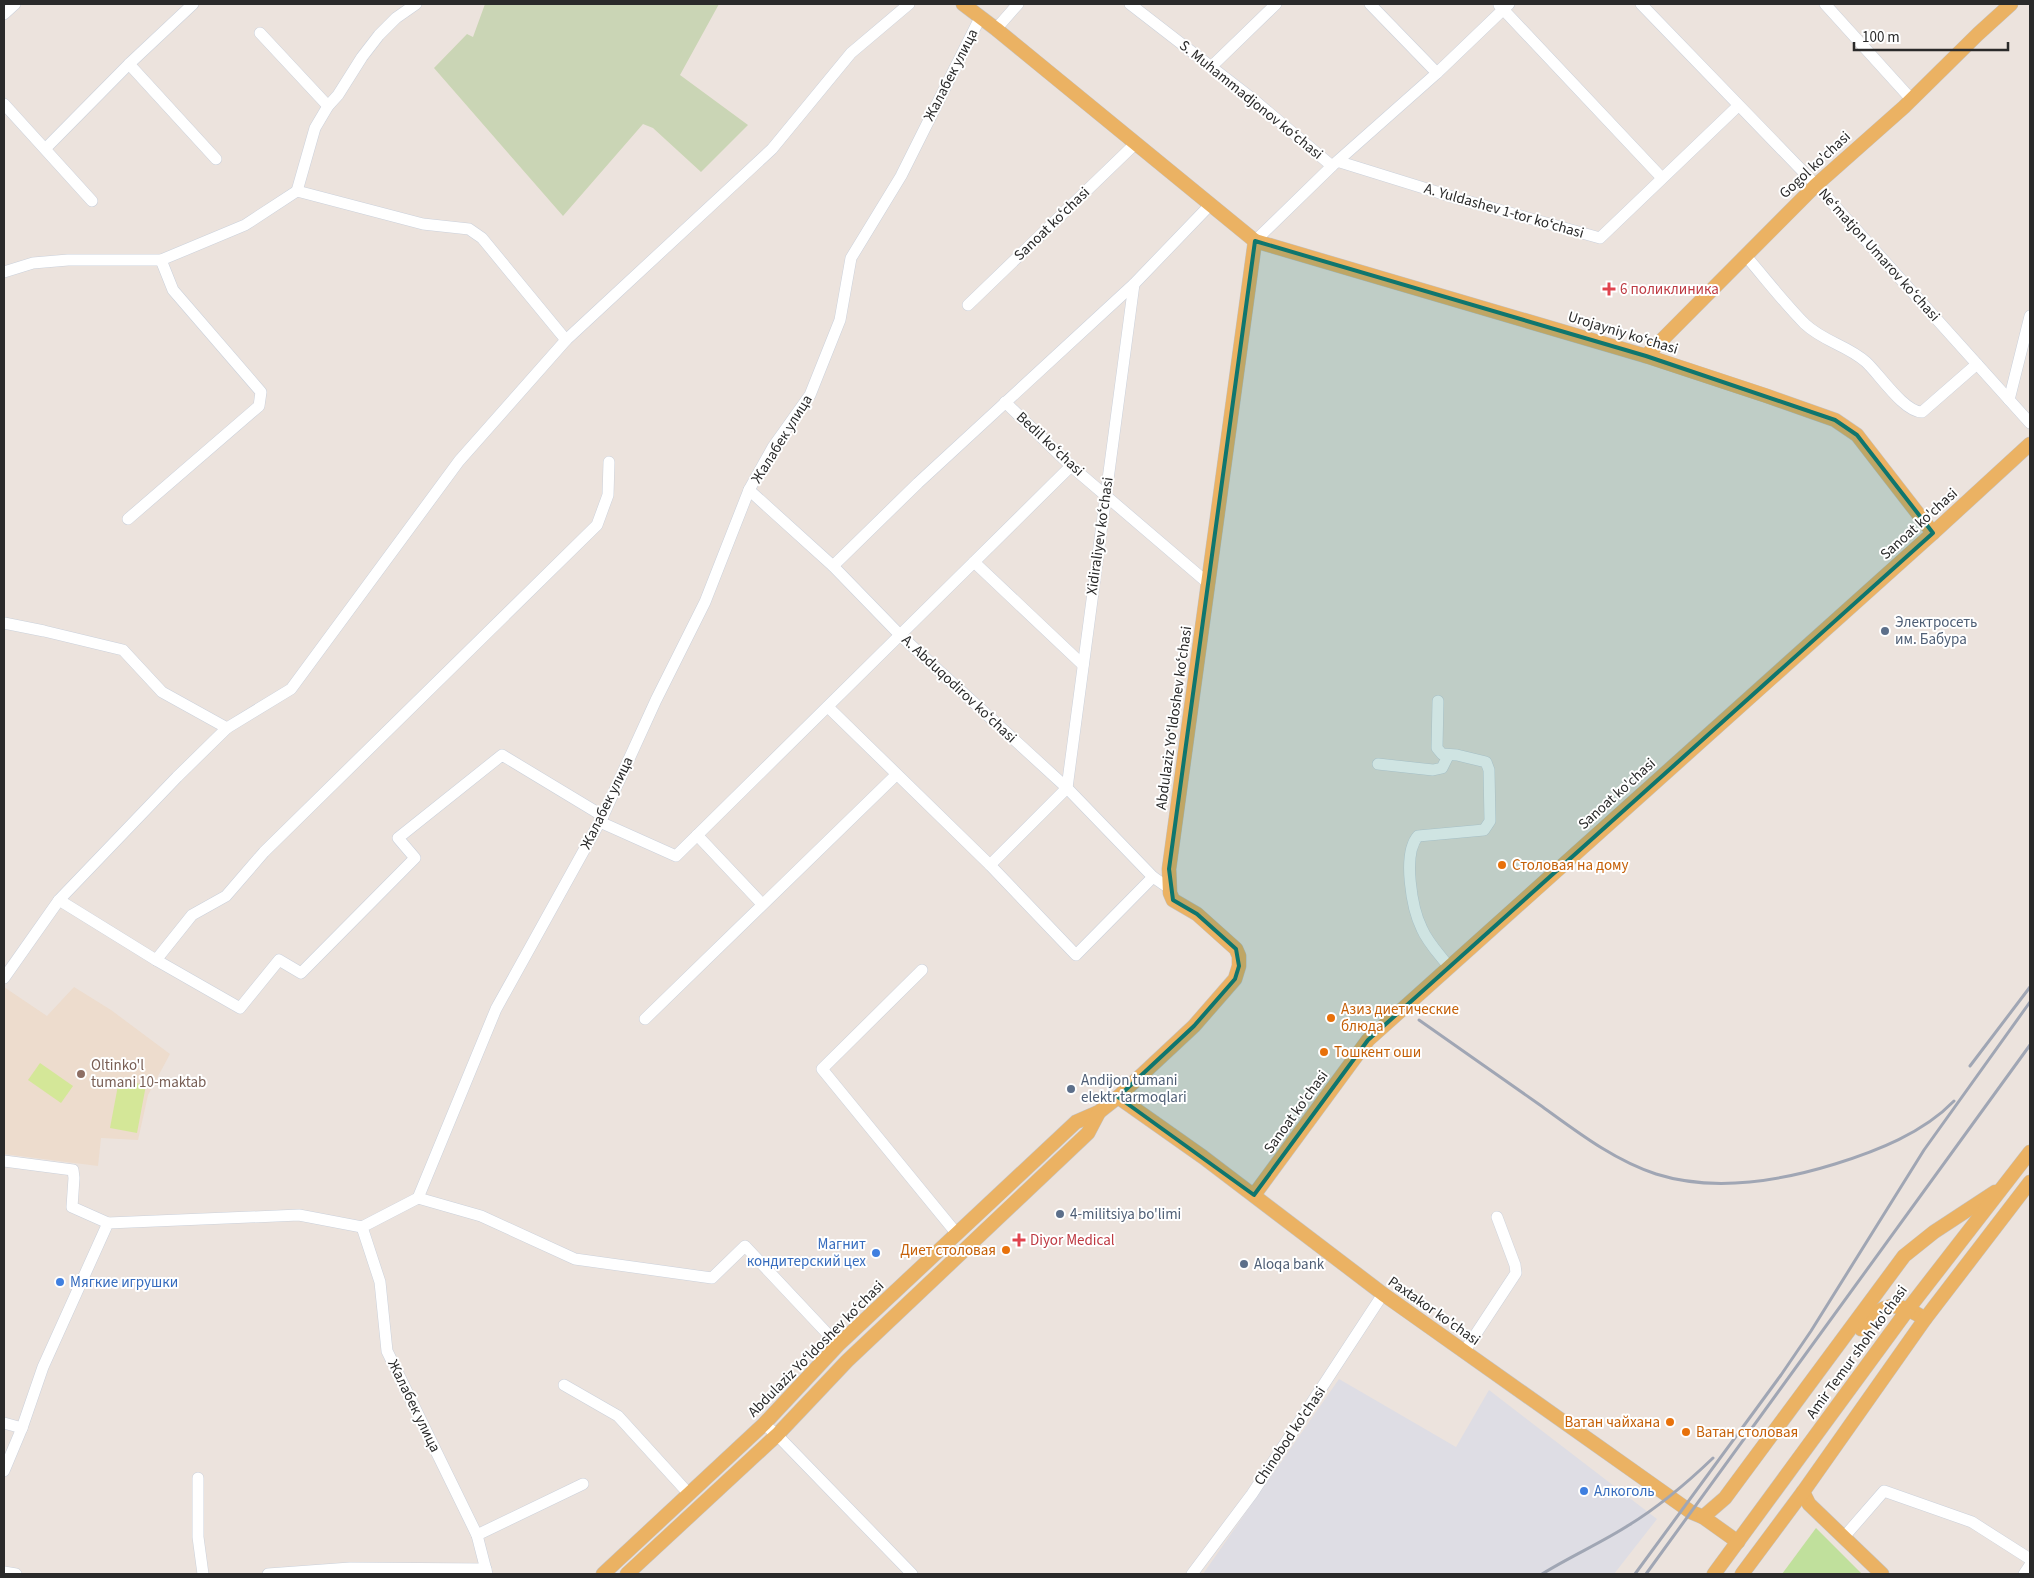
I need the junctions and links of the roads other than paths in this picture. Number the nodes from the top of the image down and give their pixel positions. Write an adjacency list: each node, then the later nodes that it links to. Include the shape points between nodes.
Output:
1 (14, 4): 14 (street)
2 (193, 4): 18 (street)
3 (416, 4): 23 (street, via 379,35)
4 (908, 4): 41 (street, via 851,53 772,148)
5 (963, 4): 15 (main road)
6 (1018, 4): 16 (street)
7 (1276, 4): 19 (street)
8 (1370, 4): 20 (street)
9 (1641, 4): 24 (street, Neʻmatjon Umarov koʻchasi)
10 (1825, 4): 21 (street)
11 (2012, 4): 21 (main road, Gogol ko'chasi)
12 (1136, 5): 19 (street, S. Muhammadjonov koʻchasi)
13 (1503, 6): 20 (street, S. Muhammadjonov koʻchasi); 29 (street)
14 (4, 14)
15 (980, 18): 16 (main road); 50 (street, Жалабек улица, via 901,176 851,258 840,320 810,395 773,447)
16 (996, 29): 25 (main road)
17 (260, 32): 23 (street)
18 (129, 64): 26 (street); 27 (street)
19 (1211, 67): 28 (street, S. Muhammadjonov koʻchasi)
20 (1437, 73): 28 (street, S. Muhammadjonov koʻchasi)
21 (1911, 99): 30 (main road, Gogol ko'chasi)
22 (4, 104): 26 (street)
23 (328, 106): 31 (street, via 315,128)
24 (1738, 106): 29 (street, A. Yuldashev 1-tor koʻchasi); 30 (street, Neʻmatjon Umarov koʻchasi)
25 (1136, 143): 33 (main road); 39 (street, Sanoat koʻchasi)
26 (46, 148): 32 (street)
27 (216, 159)
28 (1336, 164): 29 (street, A. Yuldashev 1-tor koʻchasi, via 1598,238); 34 (street)
29 (1662, 178)
30 (1816, 185): 35 (main road, Gogol ko'chasi); 43 (street, Neʻmatjon Umarov koʻchasi)
31 (297, 191): 36 (street, via 245,225); 41 (street, via 423,224 469,229 482,238)
32 (92, 200)
33 (1210, 205): 34 (main road); 38 (street)
34 (1255, 241): 42 (main road, Urоjayniy koʻchasi); 56 (main road, Abdulaziz Yoʻldoshev koʻchasi)
35 (1745, 255): 42 (main road, Gogol ko'chasi); 43 (street, via 1805,324 1824,339 1853,352 1867,363 1916,412 1922,412)
36 (161, 260): 37 (street, via 68,260 34,263); 52 (street, via 173,290 261,392 259,406)
37 (4, 272)
38 (1134, 284): 45 (street); 51 (street, Xidiraliyev koʻchasi)
39 (968, 305)
40 (2030, 316): 44 (street)
41 (566, 340): 62 (street, via 459,461 291,689)
42 (1646, 356): 53 (main road, Urоjayniy koʻchasi, via 1835,420 1857,435)
43 (1977, 364): 44 (street, Neʻmatjon Umarov koʻchasi)
44 (2009, 400): 46 (street, Neʻmatjon Umarov koʻchasi)
45 (1005, 402): 49 (street, Bedil koʻchasi); 55 (street)
46 (2030, 423)
47 (2030, 444): 53 (main road, Sanoat ko'chasi)
48 (609, 462): 74 (street, via 608,495 597,525 264,852 226,896 192,914)
49 (1071, 466): 51 (street, Bedil koʻchasi); 54 (street)
50 (749, 490): 55 (street, A. Abduqodirov koʻchasi); 67 (street, Жалабек улица, via 705,602)
51 (1106, 496): 56 (street, Bedil koʻchasi); 59 (street, Xidiraliyev koʻchasi)
52 (128, 519)
53 (1933, 533): 75 (main road, Sanoat ko'chasi)
54 (974, 562): 58 (street); 59 (street)
55 (833, 566): 58 (street, A. Abduqodirov koʻchasi)
56 (1209, 584): 71 (main road, Abdulaziz Yoʻldoshev koʻchasi)
57 (4, 624): 62 (street, via 123,650 162,692)
58 (900, 635): 61 (street); 66 (street, A. Abduqodirov koʻchasi)
59 (1083, 665): 66 (street, Xidiraliyev koʻchasi)
60 (1438, 701): 63 (street, via 1437,748)
61 (828, 707): 65 (street); 68 (street)
62 (227, 728): 72 (street)
63 (1448, 756): 64 (street, via 1442,768 1433,770); 75 (street, via 1486,762 1490,821 1484,830 1478,832 1418,836 1414,840 1410,872 1414,908 1422,931)
64 (1378, 764)
65 (896, 775): 69 (street); 73 (street)
66 (1067, 788): 69 (street); 70 (street, A. Abduqodirov koʻchasi)
67 (602, 819): 68 (street, via 676,856); 74 (street, via 502,755 398,838 415,858 301,973 279,960 240,1008); 86 (street, Жалабек улица, via 496,1009)
68 (697, 835): 73 (street)
69 (990, 865): 70 (street, via 1076,955)
70 (1153, 877): 71 (street, A. Abduqodirov koʻchasi)
71 (1169, 888): 79 (main road, Abdulaziz Yoʻldoshev koʻchasi, via 1173,900 1197,914 1236,949 1238,973 1194,1026)
72 (60, 900): 74 (street); 77 (street)
73 (762, 904): 78 (street)
74 (156, 960)
75 (1449, 967): 85 (main road, Sanoat ko'chasi, via 1368,1040)
76 (922, 970): 90 (street, via 822,1069)
77 (4, 978)
78 (645, 1019)
79 (1118, 1097): 80 (main road, Abdulaziz Yoʻldoshev koʻchasi); 85 (main road, Paxtakor ko'chasi)
80 (1099, 1112): 90 (main road, Abdulaziz Yoʻldoshev koʻchasi, via 1076,1122); 92 (main road, Abdulaziz Yoʻldoshev koʻchasi, via 1088,1134)
81 (2030, 1152): 84 (main road, Amir Temur shoh ko'chasi)
82 (4, 1161): 88 (street, via 73,1170 72,1207)
83 (2030, 1182): 95 (main road)
84 (2002, 1188): 94 (main road, Amir Temur shoh ko'chasi); 108 (main road, via 1934,1232 1904,1256 1725,1498)
85 (1254, 1195): 93 (main road, Paxtakor ko'chasi)
86 (418, 1198): 89 (street); 96 (street, via 482,1216 575,1259 712,1278 745,1246)
87 (1497, 1217): 97 (street, via 1516,1272)
88 (108, 1223): 89 (street, via 299,1215); 101 (street, via 44,1367)
89 (362, 1227): 109 (street, Жалабек улица, via 380,1282 387,1351)
90 (957, 1234): 91 (main road, Abdulaziz Yoʻldoshev koʻchasi)
91 (936, 1255): 92 (main road); 96 (main road, Abdulaziz Yoʻldoshev koʻchasi)
92 (947, 1267): 102 (main road, Abdulaziz Yoʻldoshev koʻchasi, via 847,1361)
93 (1383, 1294): 97 (main road, Paxtakor ko'chasi); 122 (street, Chinobod ko'chasi, via 1252,1494)
94 (1909, 1308): 95 (main road); 108 (main road, via 1893,1306 1870,1318 1726,1510); 111 (main road, Amir Temur shoh ko'chasi)
95 (1925, 1319): 106 (main road)
96 (838, 1345): 100 (main road, Abdulaziz Yoʻldoshev koʻchasi)
97 (1464, 1352): 108 (main road, Paxtakor ko'chasi)
98 (564, 1385): 107 (street, via 618,1416)
99 (4, 1423): 101 (street)
100 (764, 1424): 102 (street); 107 (main road, Abdulaziz Yoʻldoshev koʻchasi)
101 (22, 1428): 103 (street)
102 (777, 1434): 120 (main road, Abdulaziz Yoʻldoshev koʻchasi); 121 (street)
103 (4, 1471)
104 (198, 1478): 117 (street, via 198,1537)
105 (583, 1484): 109 (street)
106 (1803, 1492): 110 (main road, via 1809,1504); 124 (main road)
107 (689, 1494): 119 (main road, Abdulaziz Yoʻldoshev koʻchasi)
108 (1703, 1518): 111 (main road, Paxtakor ko'chasi)
109 (477, 1535): 115 (street, Жалабек улица)
110 (1844, 1537): 112 (street, via 1884,1491 1972,1522); 125 (main road)
111 (1738, 1542): 123 (main road, Amir Temur shoh ko'chasi)
112 (2030, 1559)
113 (2030, 1565): 126 (street)
114 (4, 1572): 116 (street)
115 (486, 1572): 118 (street, via 350,1568)
116 (16, 1574)
117 (203, 1574)
118 (268, 1574)
119 (603, 1574)
120 (627, 1574)
121 (912, 1574)
122 (1192, 1574)
123 (1714, 1574)
124 (1742, 1574)
125 (1882, 1574)
126 (2024, 1574)

